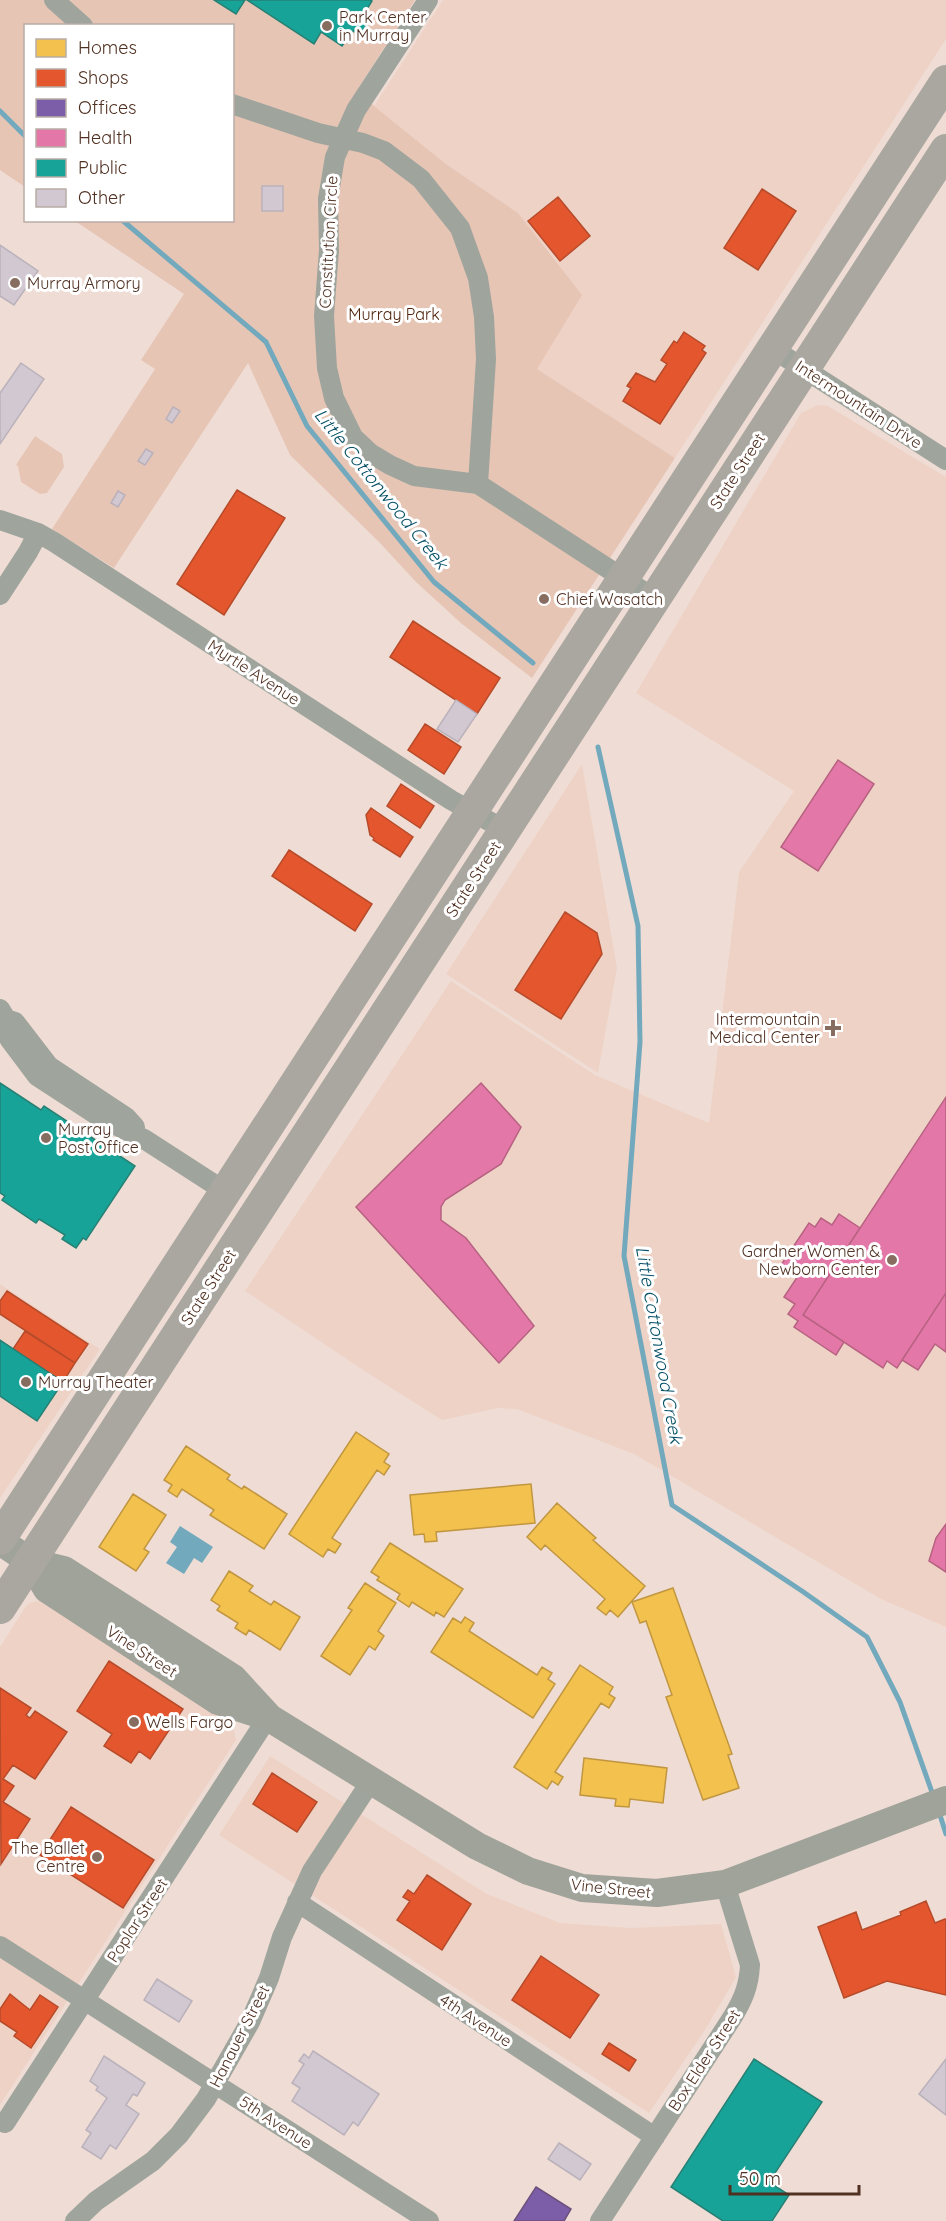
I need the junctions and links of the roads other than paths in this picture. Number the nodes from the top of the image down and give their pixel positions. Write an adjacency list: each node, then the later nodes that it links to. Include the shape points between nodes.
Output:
1 (54, 0): 3 (street)
2 (428, 0): 6 (street, Constitution Circle)
3 (81, 24)
4 (946, 81): 8 (main road)
5 (234, 105): 6 (street, via 318,134)
6 (342, 138): 11 (street, via 384,151 421,179 460,228 469,249 478,278 486,359); 11 (street, Constitution Circle, via 328,199 324,316 327,368 334,398 353,437 390,465 414,476)
7 (946, 150): 9 (main road, State Street)
8 (773, 349): 9 (street, Intermountain Drive); 14 (main road)
9 (803, 369): 10 (street, Intermountain Drive); 16 (main road, State Street)
10 (946, 460)
11 (478, 484): 14 (street, Constitution Circle)
12 (0, 520): 13 (street, Myrtle Avenue)
13 (38, 533): 15 (street); 17 (street, Myrtle Avenue)
14 (624, 579): 16 (street, Constitution Circle); 17 (main road)
15 (0, 595)
16 (655, 599): 18 (main road, State Street)
17 (473, 812): 18 (street, Myrtle Avenue); 20 (main road)
18 (505, 830): 22 (main road, State Street)
19 (3, 1014): 20 (street, via 15,1022 49,1066 126,1117 144,1138)
20 (226, 1192): 21 (main road)
21 (0, 1540): 22 (street, Vine Street)
22 (31, 1562): 23 (main road, State Street); 24 (street, Vine Street, via 64,1570 233,1678)
23 (0, 1608)
24 (268, 1717): 25 (street, Vine Street); 30 (street, Poplar Street)
25 (371, 1781): 27 (street, Vine Street, via 477,1846 554,1880 582,1888 657,1893); 28 (street, Hanauer Street, via 312,1871)
26 (946, 1800): 27 (street, Vine Street)
27 (725, 1884): 33 (street, Box Elder Street, via 750,1965 746,1992)
28 (297, 1902): 31 (street, Hanauer Street, via 250,2022); 33 (street, 4th Avenue)
29 (0, 1947): 30 (street, 5th Avenue)
30 (84, 2000): 31 (street, 5th Avenue); 32 (street, Poplar Street)
31 (216, 2083): 34 (street, Hanauer Street, via 179,2135 153,2161 96,2201); 35 (street, 5th Avenue)
32 (5, 2123)
33 (655, 2137): 36 (street, Box Elder Street)
34 (75, 2221)
35 (429, 2221)
36 (600, 2221)

